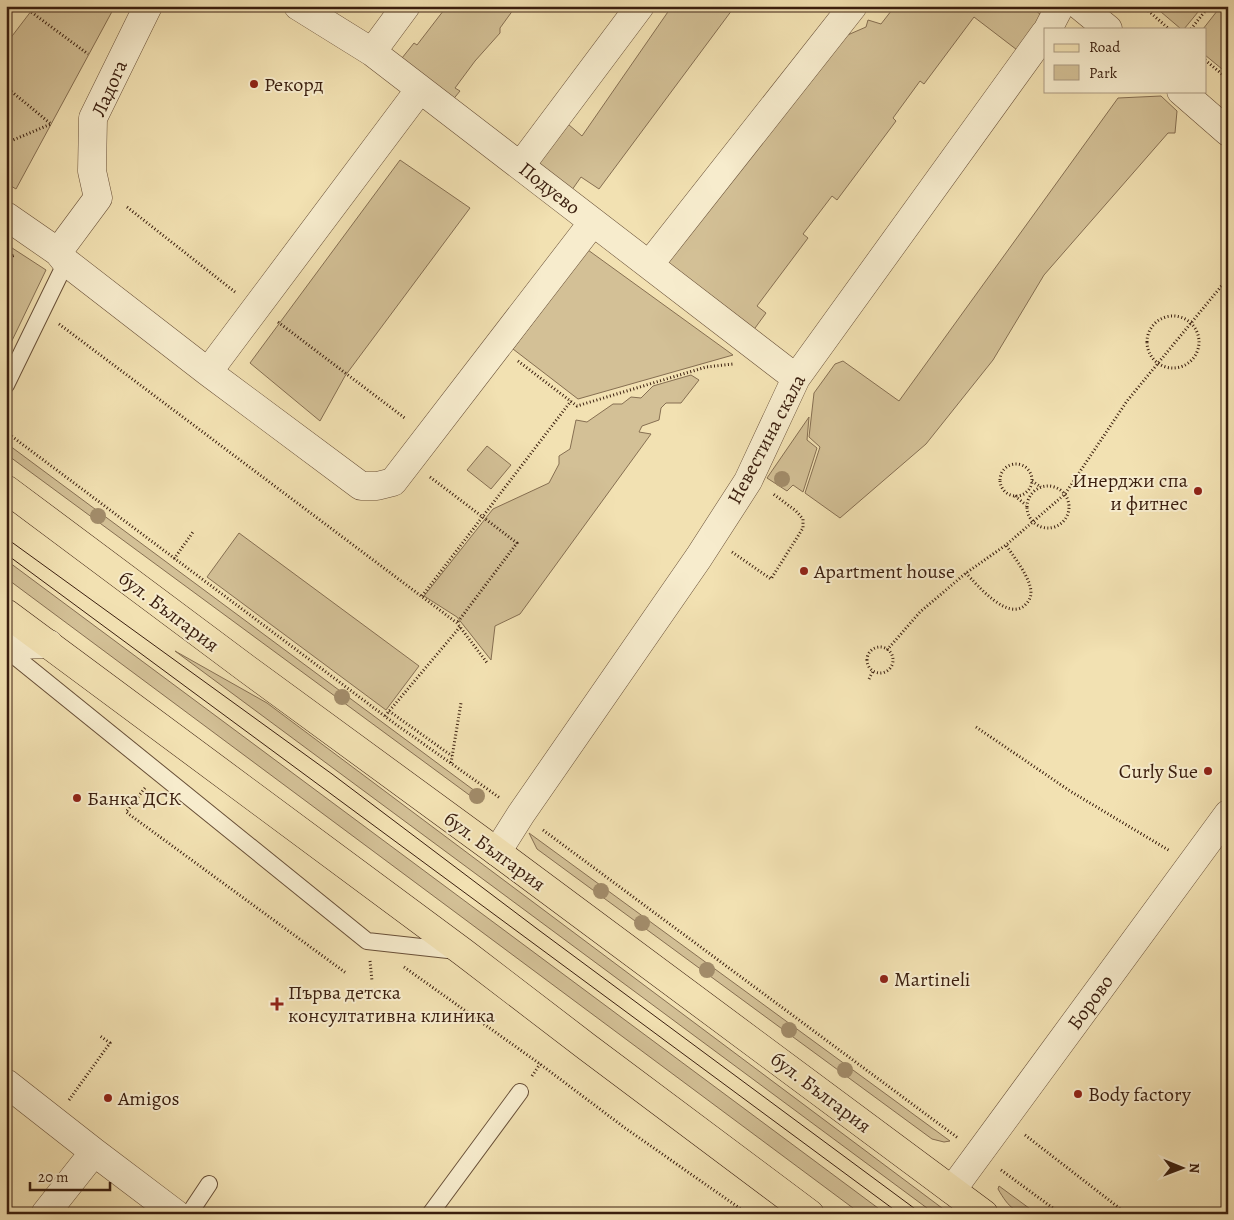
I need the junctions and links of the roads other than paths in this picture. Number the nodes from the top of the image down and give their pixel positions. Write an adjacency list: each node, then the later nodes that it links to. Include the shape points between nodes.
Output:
1 (148, 6): 18 (street, Ладога, via 93,118 92,171 98,198)
2 (298, 6): 11 (street, Подуево)
3 (406, 6): 11 (street)
4 (640, 6): 15 (street)
5 (853, 6): 19 (street)
6 (1060, 6): 8 (street)
7 (1080, 6): 9 (street)
8 (1049, 28)
9 (1107, 28)
10 (1044, 34): 21 (street, Невестина скала)
11 (372, 52): 12 (street, Подуево)
12 (420, 89): 15 (street, Подуево); 20 (street)
13 (1181, 92): 14 (street)
14 (1228, 132)
15 (521, 165): 17 (street, Подуево)
16 (6, 216): 18 (street)
17 (593, 222): 19 (street, Подуево); 20 (street, via 393,482 361,486)
18 (62, 257): 20 (street); 22 (lane, Ладога, via 42,312)
19 (649, 265): 21 (street, Подуево)
20 (208, 372)
21 (796, 378): 28 (street, Невестина скала, via 751,476)
22 (6, 385)
23 (6, 489): 28 (main road, бул. България)
24 (6, 613): 25 (main road)
25 (48, 644): 26 (street, via 31,644); 29 (main road)
26 (7, 651): 29 (lane, via 367,941)
27 (1228, 814): 34 (street, Борово)
28 (497, 852): 34 (main road, бул. България)
29 (463, 952): 39 (main road)
30 (6, 1083): 32 (street)
31 (520, 1092): 38 (lane)
32 (94, 1152): 35 (street); 36 (street)
33 (209, 1184): 37 (lane)
34 (952, 1190): 40 (main road, бул. България)
35 (45, 1214)
36 (176, 1214)
37 (189, 1214)
38 (430, 1214)
39 (810, 1214)
40 (984, 1214)

